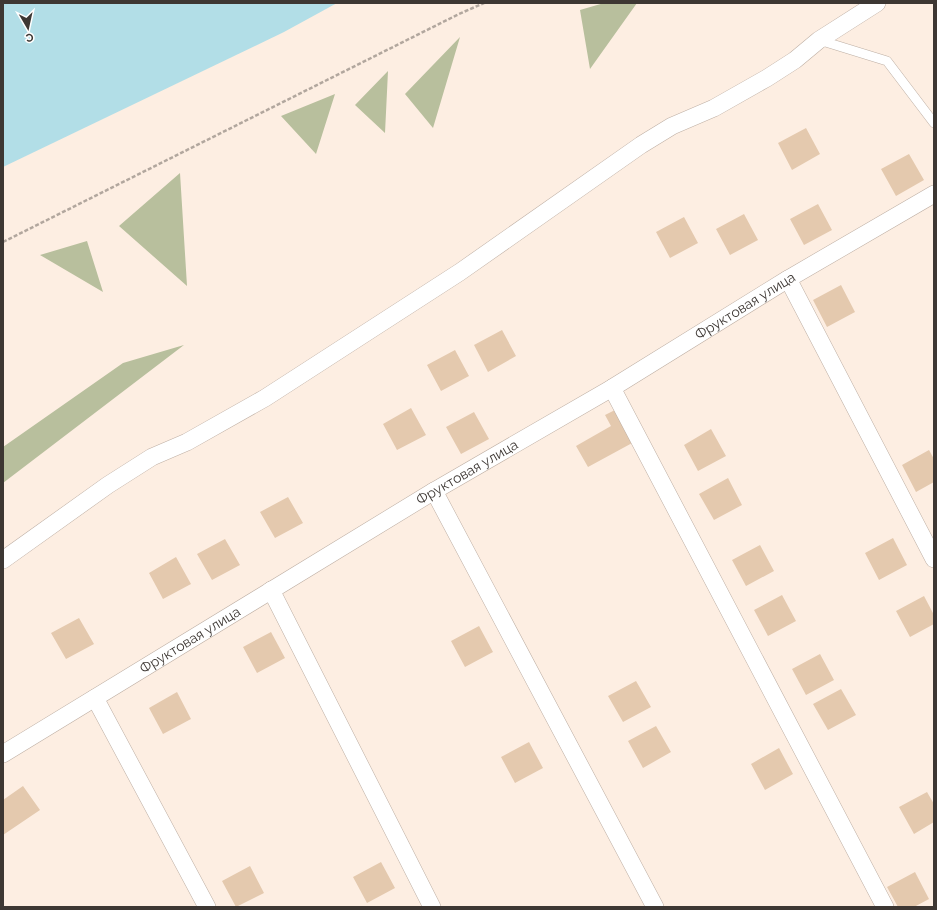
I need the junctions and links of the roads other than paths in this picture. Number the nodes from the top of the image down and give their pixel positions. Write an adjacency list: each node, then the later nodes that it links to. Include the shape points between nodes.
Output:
1 (877, 3): 2 (street)
2 (819, 40): 3 (lane, via 887,61); 9 (street, via 767,78 641,144 460,272 265,398 187,442 152,457)
3 (934, 123)
4 (934, 194): 5 (street, Фруктовая улица)
5 (788, 279): 6 (street, Фруктовая улица); 8 (street)
6 (612, 388): 7 (street, Фруктовая улица); 16 (street)
7 (434, 491): 10 (street, Фруктовая улица); 15 (street)
8 (934, 559)
9 (3, 560)
10 (271, 590): 11 (street, Фруктовая улица); 14 (street)
11 (95, 698): 12 (street, Фруктовая улица); 13 (street)
12 (3, 754)
13 (207, 907)
14 (432, 907)
15 (655, 907)
16 (885, 907)

